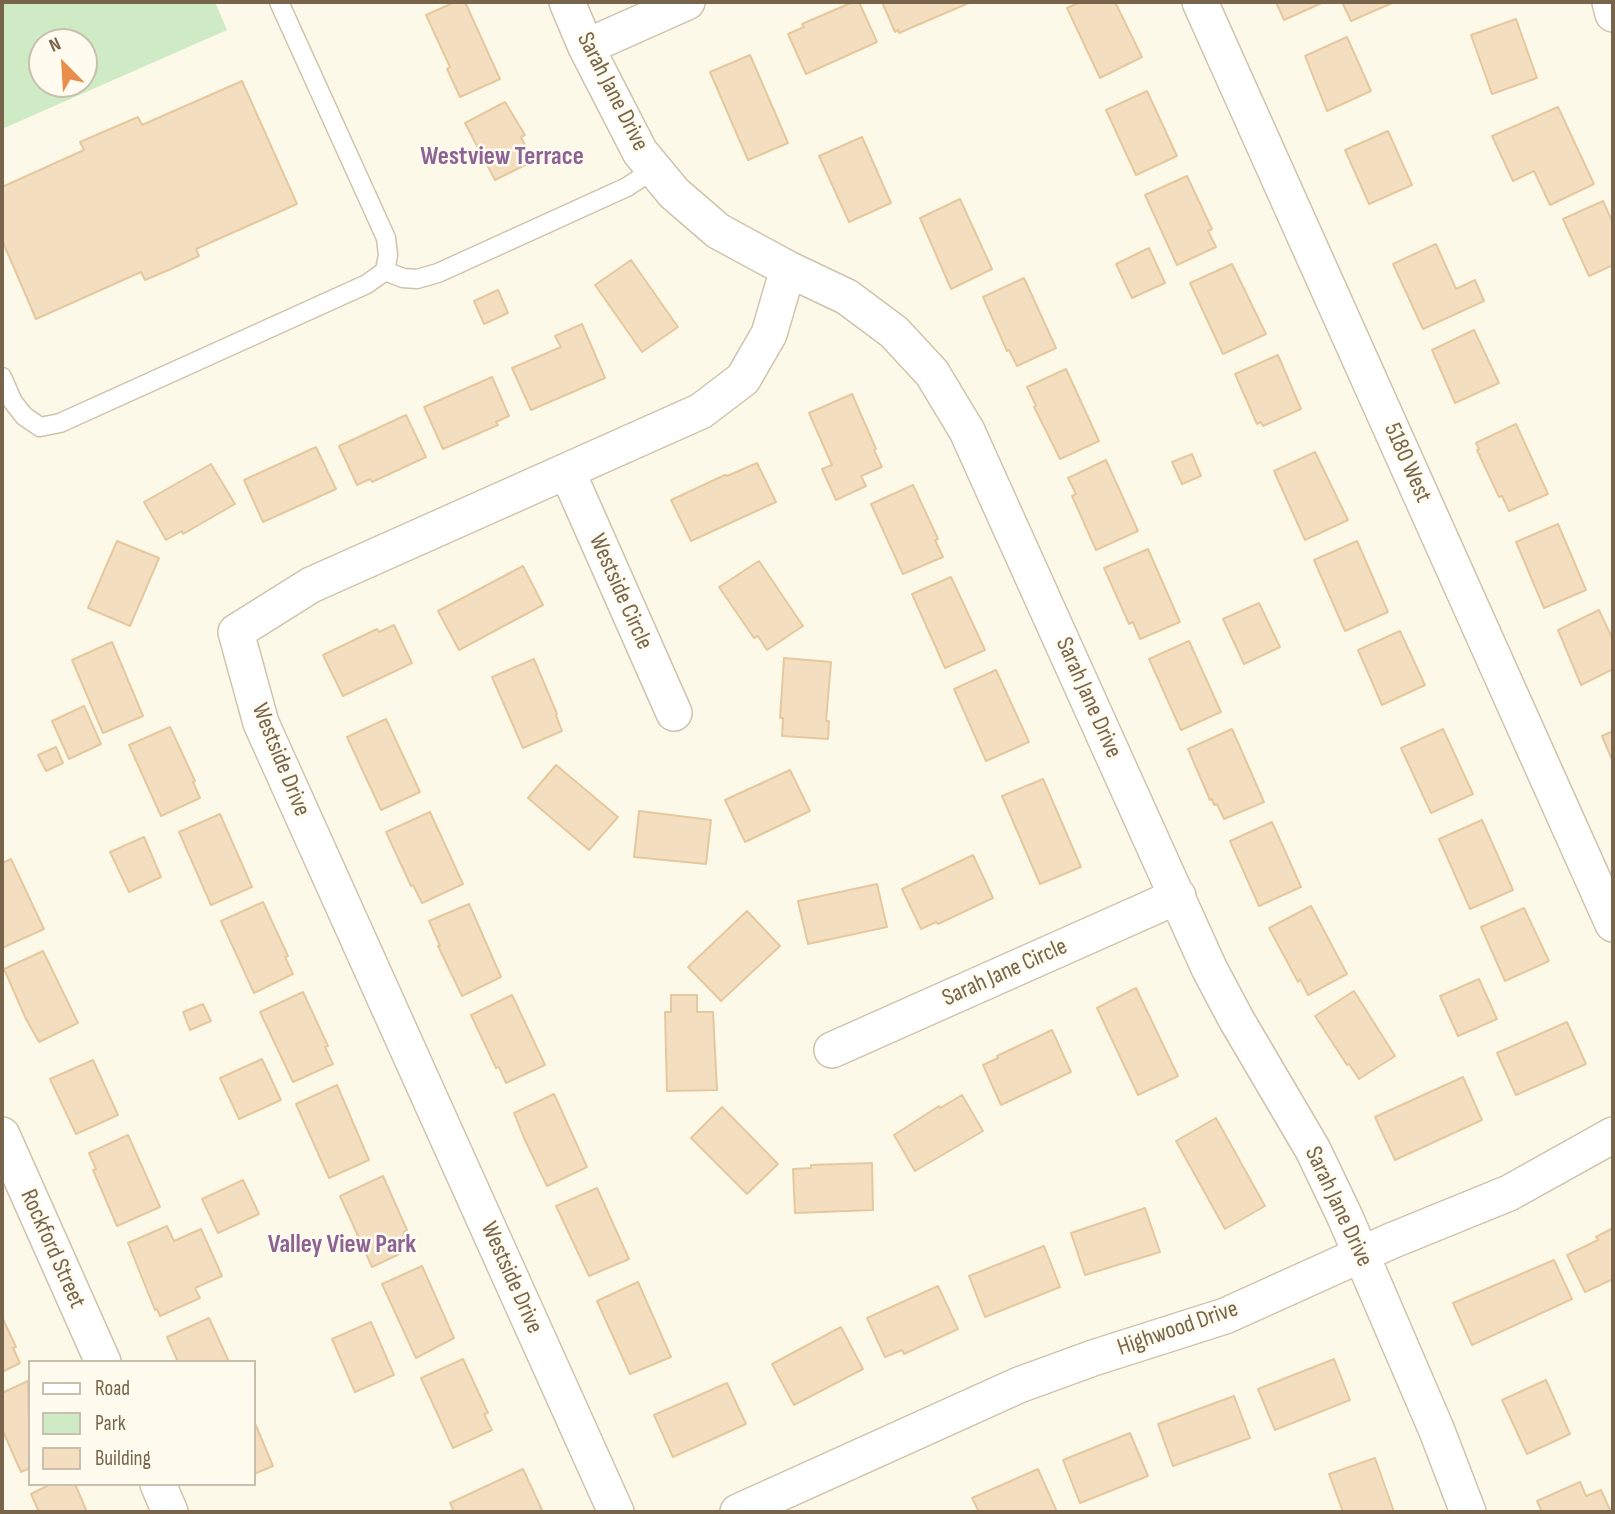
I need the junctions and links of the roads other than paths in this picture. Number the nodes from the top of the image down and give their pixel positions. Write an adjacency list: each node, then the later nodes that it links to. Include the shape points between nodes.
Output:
1 (279, 2): 10 (lane, via 386,238)
2 (567, 2): 7 (street, Sarah Jane Drive)
3 (687, 2): 7 (street)
4 (1200, 2): 15 (street, 5180 West)
5 (1610, 2): 6 (street)
6 (1613, 14)
7 (586, 47): 8 (street, Sarah Jane Drive, via 640,152)
8 (654, 169): 9 (street, Sarah Jane Drive, via 718,231); 10 (lane, via 627,187 438,273 417,279)
9 (788, 269): 12 (street, Westside Drive, via 769,334 743,379 701,411); 14 (street, Sarah Jane Drive, via 848,297 894,332 932,373 967,431)
10 (385, 271): 11 (lane, via 367,284 60,423 40,426 24,416)
11 (2, 377)
12 (567, 471): 13 (street, Westside Circle); 23 (street, Westside Drive, via 312,585 236,632 261,723)
13 (674, 713)
14 (1178, 896): 16 (street, Sarah Jane Circle); 19 (street, Sarah Jane Drive, via 1209,968 1313,1150)
15 (1613, 924)
16 (832, 1050)
17 (2, 1135): 20 (street, Rockford Street)
18 (1613, 1135): 19 (street, Highwood Drive, via 1509,1193)
19 (1361, 1255): 24 (street, Highwood Drive, via 1224,1316 1019,1385); 25 (street, Sarah Jane Drive)
20 (102, 1360)
21 (159, 1486): 22 (street)
22 (170, 1512)
23 (616, 1512)
24 (738, 1512)
25 (1468, 1512)

